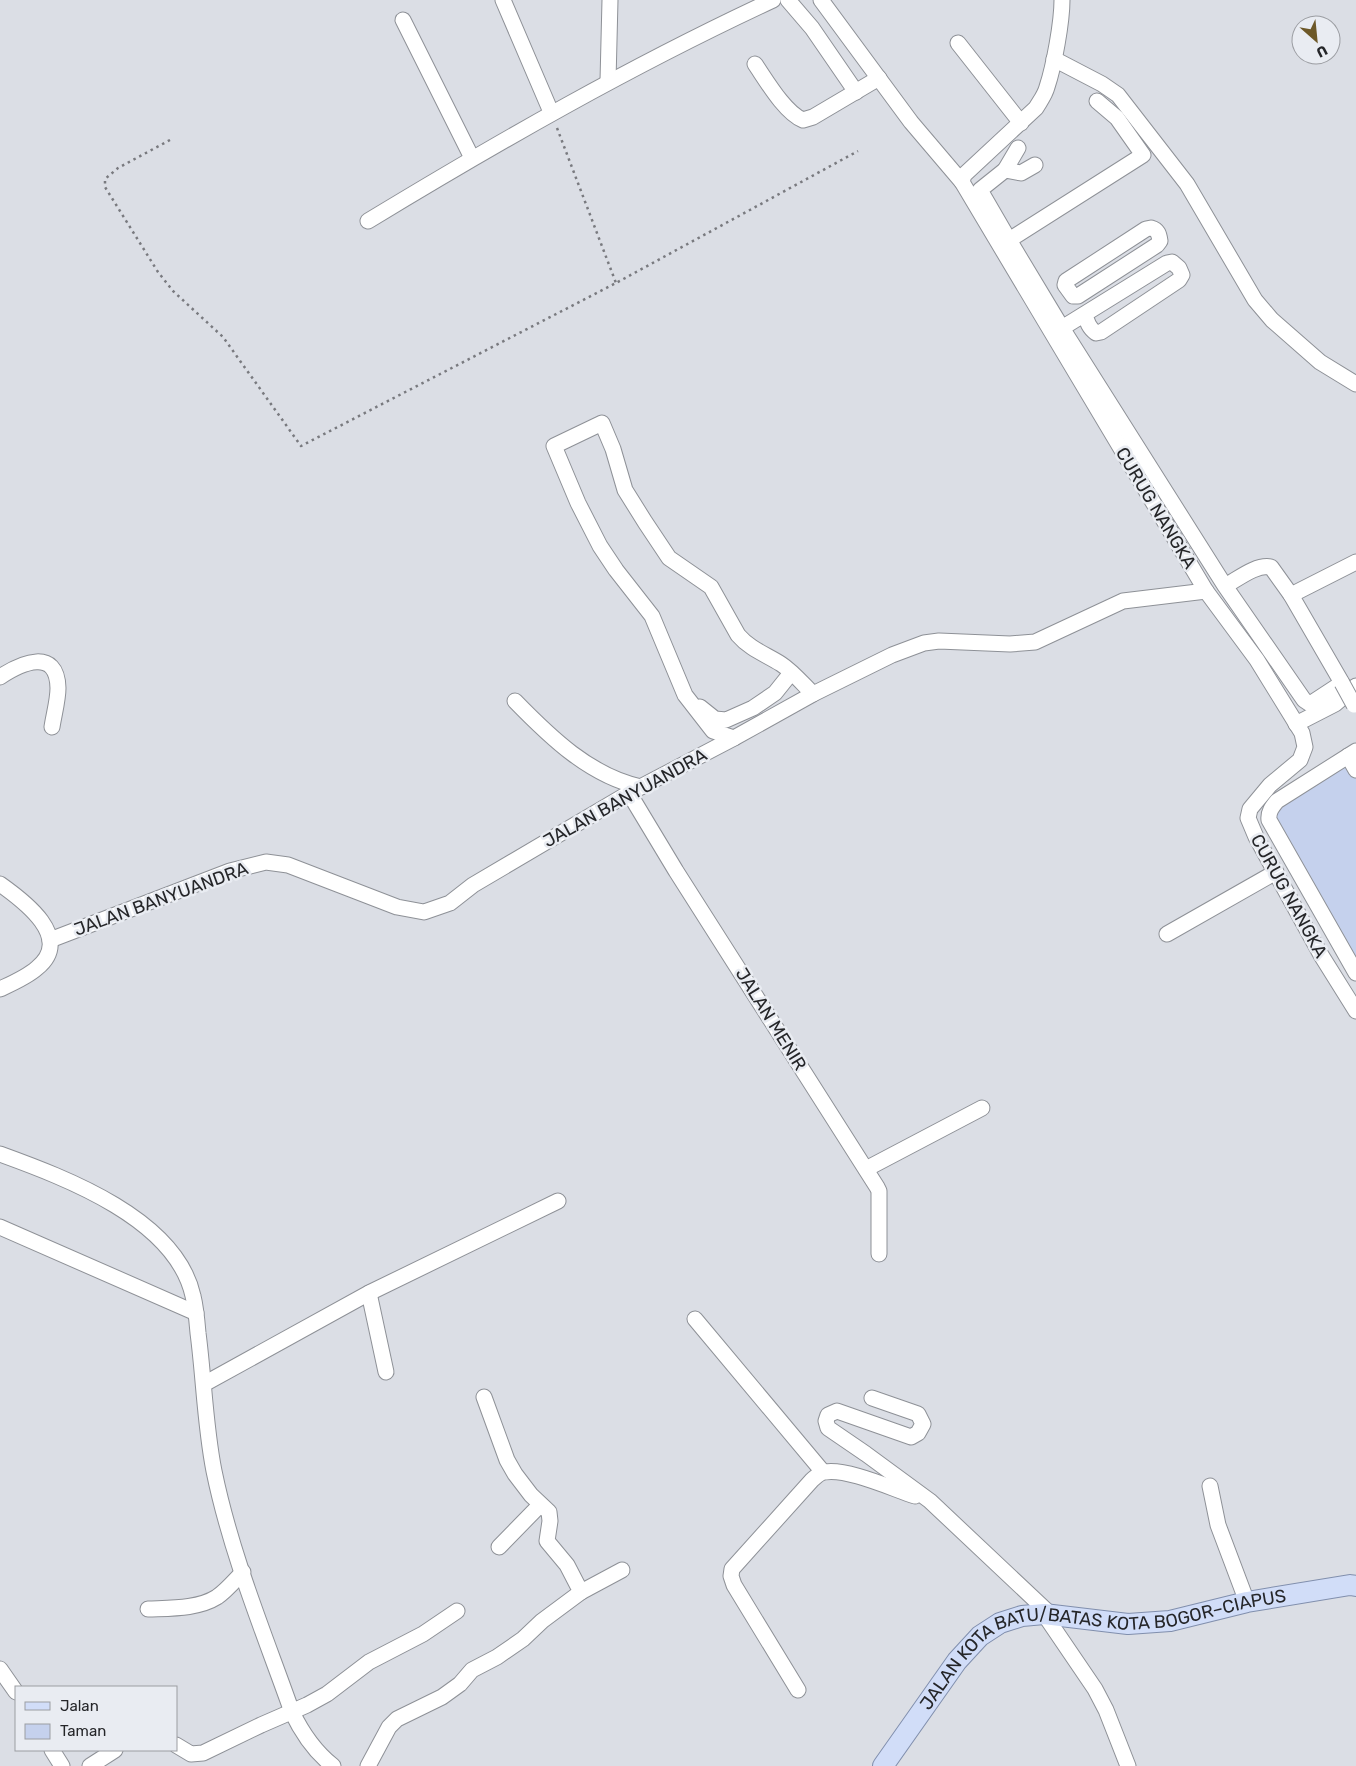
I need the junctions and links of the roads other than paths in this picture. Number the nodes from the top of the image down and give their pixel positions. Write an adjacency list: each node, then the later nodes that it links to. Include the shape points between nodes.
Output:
1 (503, 0): 15 (street)
2 (610, 0): 12 (street)
3 (773, 0): 12 (street)
4 (788, 0): 13 (street, via 812,28)
5 (821, 0): 11 (street, CURUG NANGKA)
6 (1062, 0): 9 (street)
7 (403, 20): 18 (street)
8 (958, 43): 16 (street)
9 (1054, 59): 16 (street, via 1043,96); 30 (street, via 1118,95 1187,184 1255,300 1272,320 1320,362)
10 (755, 64): 13 (street, via 794,116 803,120)
11 (879, 78): 13 (street); 21 (street, CURUG NANGKA)
12 (608, 81): 15 (street)
13 (856, 92)
14 (1097, 102): 23 (street, via 1117,118 1143,156)
15 (551, 112): 18 (street)
16 (1021, 123): 21 (street, via 968,172)
17 (1018, 148): 20 (street)
18 (472, 158): 22 (street)
19 (1035, 165): 20 (street, via 1021,173)
20 (1006, 170): 23 (street, via 980,190)
21 (962, 182): 33 (street, CURUG NANGKA)
22 (368, 221)
23 (1009, 240): 29 (street)
24 (1099, 259): 25 (street); 25 (street, via 1066,281 1065,285 1073,296 1078,296); 25 (street, via 1146,229 1158,232 1160,241 1157,245)
25 (1105, 278): 26 (street)
26 (1114, 296): 27 (street); 27 (street, via 1167,263 1176,264 1182,272 1179,280); 28 (street)
27 (1132, 311): 28 (street, via 1096,333 1089,326)
28 (1085, 314): 29 (street)
29 (1062, 328): 32 (street)
30 (1356, 384)
31 (1356, 562): 34 (street)
32 (1225, 586): 34 (street, via 1265,566 1271,567); 37 (street, via 1307,703)
33 (1206, 591): 38 (street, JALAN BANYUANDRA, via 1123,601 1035,642 924,643); 43 (street, CURUG NANGKA, via 1257,660)
34 (1291, 595): 37 (street)
35 (791, 673): 38 (street); 39 (street); 40 (street, via 782,664 743,642 711,587 669,558 625,490 602,423 554,446 600,546 652,616)
36 (0, 677): 44 (street, via 32,662 44,661 51,667 56,674 58,688)
37 (1349, 684): 42 (street, bridge); 43 (street, via 1335,704)
38 (809, 690): 39 (street); 45 (street, JALAN BANYUANDRA)
39 (775, 693): 40 (street, via 753,708 726,720 716,719)
40 (685, 695): 45 (street, via 713,731)
41 (515, 701): 48 (street, via 545,732 599,772)
42 (1355, 706)
43 (1296, 724): 49 (street, CURUG NANGKA, via 1303,738 1303,756 1265,791 1248,814 1256,837)
44 (52, 727)
45 (734, 738): 48 (street, JALAN BANYUANDRA)
46 (1352, 753): 47 (street); 53 (street, via 1278,801 1270,810 1269,820)
47 (1356, 770)
48 (635, 790): 52 (street, JALAN BANYUANDRA, via 473,885 450,903 424,912 397,907 288,865 266,862 230,871); 58 (street, JALAN MENIR, via 676,871)
49 (1276, 872): 51 (street); 55 (street, CURUG NANGKA, via 1321,956)
50 (0, 884): 52 (street, via 33,910)
51 (1167, 934)
52 (50, 940): 54 (street, via 49,952 38,968)
53 (1356, 973)
54 (0, 989)
55 (1356, 1011)
56 (982, 1108): 58 (street)
57 (0, 1154): 63 (street, via 62,1177 108,1202 154,1233 176,1259 193,1295)
58 (866, 1169): 61 (street, JALAN MENIR, via 878,1192)
59 (558, 1201): 62 (street)
60 (0, 1227): 63 (street)
61 (879, 1254)
62 (368, 1293): 65 (street); 66 (street)
63 (196, 1313): 66 (street)
64 (694, 1319): 69 (street)
65 (386, 1372)
66 (204, 1384): 75 (street, via 213,1467)
67 (484, 1398): 72 (street, via 514,1474)
68 (872, 1398): 71 (street, via 918,1414 924,1424 911,1437 837,1412 828,1414 826,1425)
69 (823, 1472): 71 (street, via 840,1472); 83 (street, via 739,1560 731,1573 734,1585)
70 (1210, 1486): 78 (street, via 1218,1526)
71 (930, 1501): 81 (street)
72 (540, 1505): 73 (street); 77 (street, via 550,1515 547,1542 566,1565)
73 (499, 1547)
74 (622, 1570): 77 (street)
75 (242, 1572): 79 (street, via 218,1596 208,1601 186,1607); 85 (street)
76 (1356, 1586): 78 (main road, JALAN KOTA BATU/BATAS KOTA BOGOR–CIAPUS)
77 (581, 1592): 92 (street, via 523,1639 472,1670 442,1697 397,1719 389,1727)
78 (1247, 1602): 81 (main road, JALAN KOTA BATU/BATAS KOTA BOGOR–CIAPUS, via 1170,1621 1128,1624)
79 (148, 1609)
80 (457, 1611): 85 (street, via 423,1634 369,1662 322,1697)
81 (1047, 1614): 93 (main road, JALAN KOTA BATU/BATAS KOTA BOGOR–CIAPUS, via 1000,1622 980,1636 958,1661); 94 (street, via 1106,1710)
82 (0, 1669): 84 (street)
83 (798, 1690)
84 (15, 1691)
85 (292, 1712): 86 (street, via 203,1753 191,1754); 91 (street, via 302,1733)
86 (178, 1746)
87 (53, 1751): 89 (street)
88 (113, 1751): 90 (street)
89 (62, 1766)
90 (90, 1766)
91 (333, 1766)
92 (368, 1766)
93 (883, 1766)
94 (1128, 1766)

